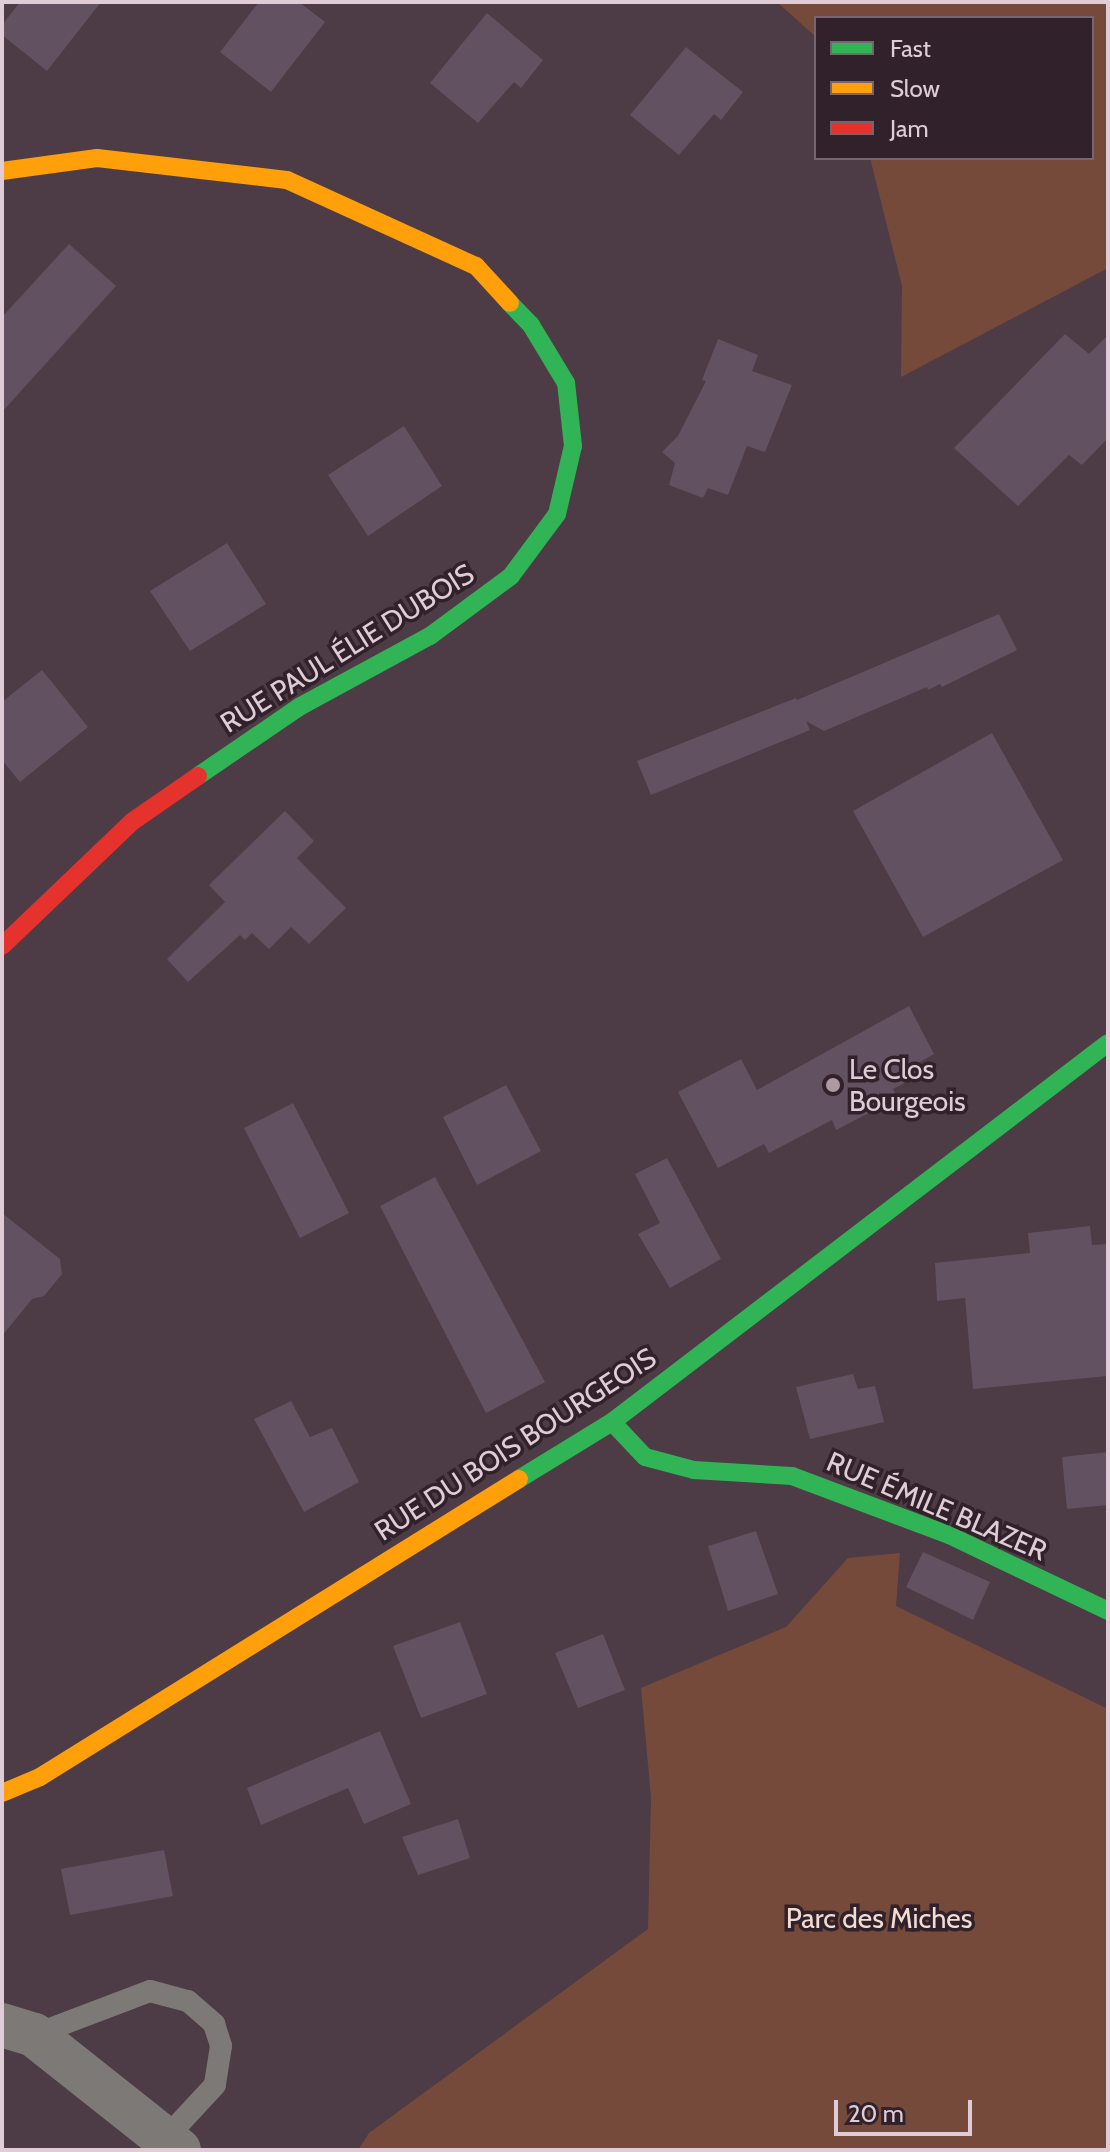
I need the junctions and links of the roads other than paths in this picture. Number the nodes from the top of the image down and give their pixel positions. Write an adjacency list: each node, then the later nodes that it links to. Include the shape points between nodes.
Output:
1 (2, 171): 2 (street, RUE PAUL ÉLIE DUBOIS, via 97,158 287,180 476,266 531,325 566,383 573,446 557,514 511,576 430,636 299,707 133,821)
2 (2, 946)
3 (1108, 1043): 4 (street, RUE DU BOIS BOURGEOIS)
4 (612, 1422): 5 (street, RUE ÉMILE BLAZER, via 645,1457 694,1470 792,1476 949,1535); 6 (street, RUE DU BOIS BOURGEOIS, via 40,1777)
5 (1108, 1611)
6 (2, 1793)
7 (18, 2030): 8 (street); 8 (lane, via 150,1991 188,2001 214,2024 221,2046 215,2085)
8 (172, 2144)

